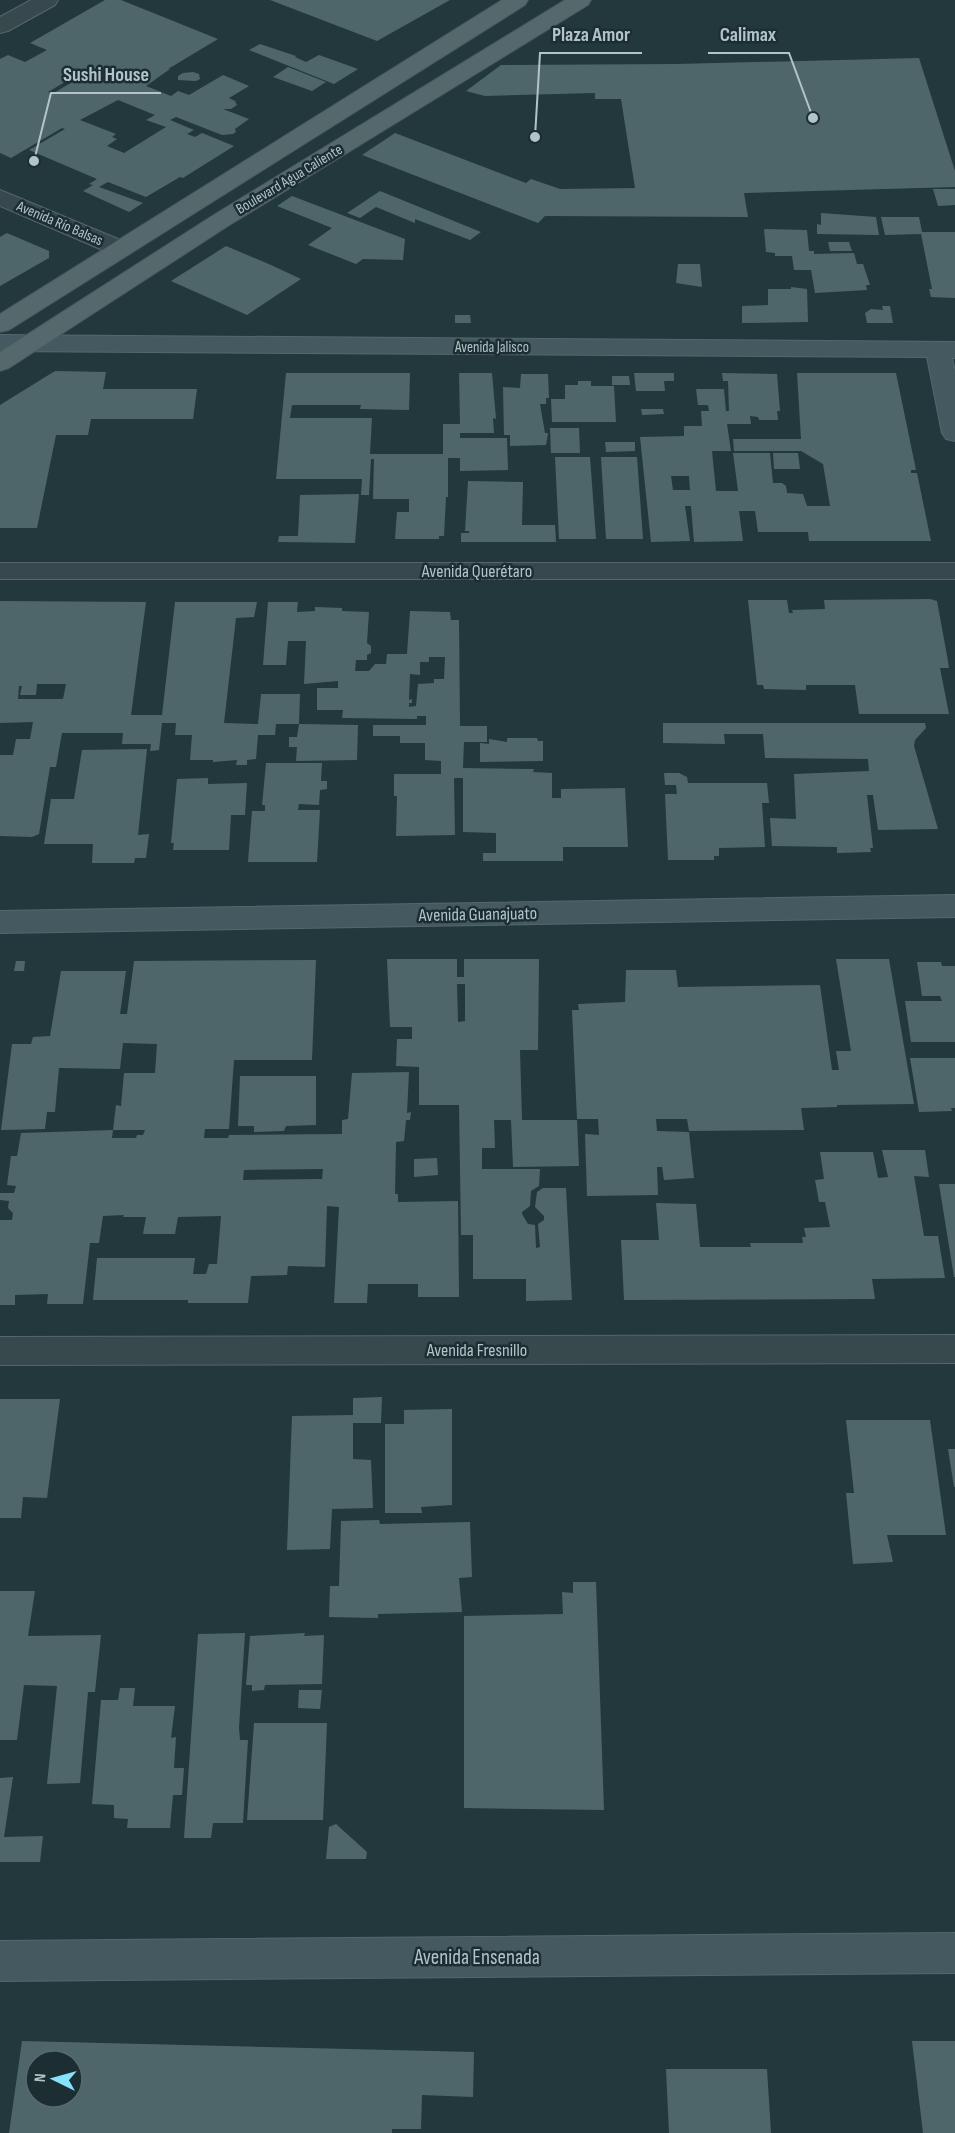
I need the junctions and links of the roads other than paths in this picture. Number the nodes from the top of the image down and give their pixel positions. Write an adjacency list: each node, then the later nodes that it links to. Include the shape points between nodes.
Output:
1 (47, 0): 4 (street)
2 (580, 0): 9 (main road, Boulevard Agua Caliente, via 230,215)
3 (510, 1): 6 (main road, Boulevard Agua Caliente)
4 (0, 26)
5 (0, 197): 6 (street, Avenida Río Balsas)
6 (121, 249): 7 (main road, Boulevard Agua Caliente)
7 (0, 325)
8 (0, 343): 9 (main road, Avenida Jalisco)
9 (30, 344): 10 (main road, Avenida Jalisco); 11 (main road, Boulevard Agua Caliente)
10 (946, 350): 12 (main road)
11 (0, 363)
12 (955, 433)
13 (0, 571): 14 (street, Avenida Querétaro)
14 (955, 571)
15 (955, 906): 16 (main road, Avenida Guanajuato)
16 (0, 922)
17 (955, 1349): 18 (street, Avenida Fresnillo)
18 (0, 1351)
19 (955, 1953): 20 (main road, Avenida Ensenada)
20 (0, 1961)

